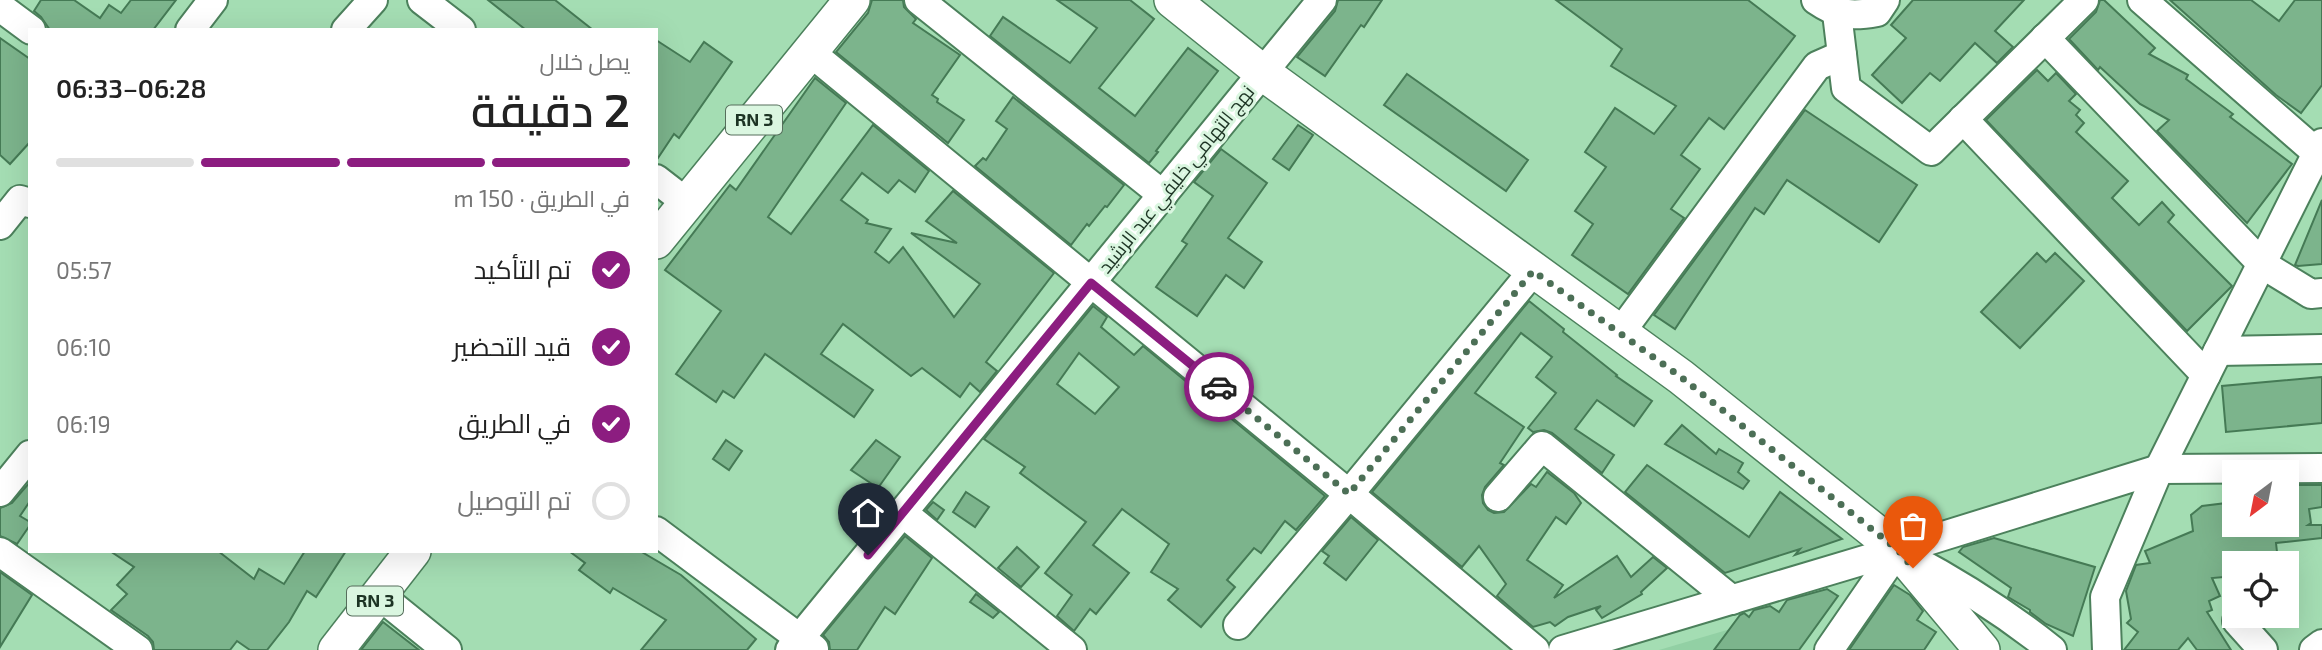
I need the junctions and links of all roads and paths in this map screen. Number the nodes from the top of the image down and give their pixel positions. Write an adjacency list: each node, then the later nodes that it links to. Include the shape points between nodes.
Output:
1 (212, 0): 14 (street)
2 (373, 0): 15 (street)
3 (422, 0): 16 (street)
4 (852, 0): 18 (main road, RN 3)
5 (919, 0): 24 (street)
6 (1172, 0): 20 (main road)
7 (1322, 0): 20 (street, نهج التهامي خليفي عبد الرشيد)
8 (1885, 0): 12 (street, via 1877,12 1859,16)
9 (2084, 0): 17 (street)
10 (2142, 0): 22 (street)
11 (0, 7): 13 (street)
12 (1826, 7): 19 (street)
13 (28, 28)
14 (191, 28)
15 (348, 28)
16 (458, 28)
17 (2045, 38): 21 (street); 29 (street)
18 (810, 52): 26 (main road, RN 3); 31 (street)
19 (1842, 55): 21 (street, via 1846,88 1931,150); 33 (street, via 1817,66)
20 (1263, 74): 24 (street, نهج التهامي خليفي عبد الرشيد); 30 (main road)
21 (1963, 119): 35 (street)
22 (2320, 150): 29 (street)
23 (658, 181): 26 (street)
24 (1163, 195): 31 (street, نهج التهامي خليفي عبد الرشيد)
25 (28, 202): 27 (street, via 20,200)
26 (687, 203): 28 (main road, RN 3)
27 (0, 225)
28 (658, 239)
29 (2262, 264): 32 (street, via 2311,294); 35 (street)
30 (1533, 271): 33 (main road); 40 (street)
31 (1091, 283): 40 (street); 42 (street, نهج التهامي خليفي عبد الرشيد)
32 (2322, 293)
33 (1620, 333): 44 (main road)
34 (2322, 349): 35 (street)
35 (2212, 363): 38 (street)
36 (28, 457): 39 (street)
37 (2322, 468): 38 (street)
38 (2159, 469): 44 (street); 62 (street, via 2105,597)
39 (0, 492)
40 (1349, 494): 49 (street); 58 (street)
41 (1498, 497): 48 (street, via 1542,446)
42 (903, 513): 52 (street, نهج التهامي خليفي عبد الرشيد); 57 (street)
43 (658, 533): 52 (street)
44 (1898, 550): 48 (street); 53 (main road); 60 (street); 61 (street, via 1964,586)
45 (0, 552): 54 (street)
46 (411, 553): 47 (main road, RN 3)
47 (379, 595): 55 (main road, RN 3); 56 (street)
48 (1732, 600): 59 (street)
49 (1238, 625)
50 (2243, 628): 63 (street)
51 (2322, 644): 64 (street)
52 (801, 646)
53 (1973, 646)
54 (138, 650)
55 (336, 650)
56 (447, 650)
57 (1072, 650)
58 (1535, 650)
59 (1563, 650)
60 (1829, 650)
61 (2052, 650)
62 (2107, 650)
63 (2263, 650)
64 (2314, 650)

